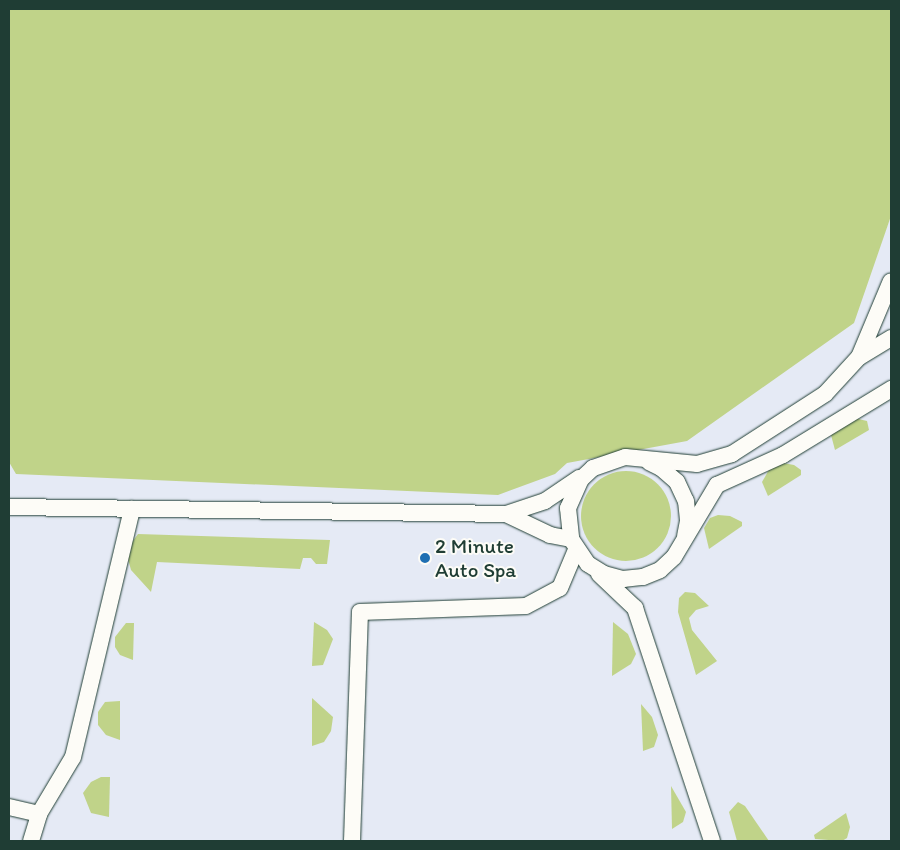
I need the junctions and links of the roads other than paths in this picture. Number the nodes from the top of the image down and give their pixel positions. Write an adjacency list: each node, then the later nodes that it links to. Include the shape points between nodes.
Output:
1 (891, 281): 3 (lane)
2 (891, 338): 3 (lane)
3 (860, 357): 5 (lane, via 825,394 732,454 698,464)
4 (891, 389): 10 (lane, via 783,455 717,485)
5 (642, 459): 6 (lane, via 617,459); 10 (lane, via 662,468 677,482 686,501 688,522)
6 (592, 468): 9 (lane, via 546,501); 11 (lane, via 581,479 568,508)
7 (9, 507): 8 (lane)
8 (132, 509): 9 (lane); 14 (lane, via 73,757)
9 (506, 514): 11 (lane)
10 (684, 542): 12 (lane, via 660,570 643,577 623,579 604,574)
11 (573, 544): 12 (lane); 16 (lane, via 560,588 526,606 360,612)
12 (588, 564): 17 (lane, via 635,608)
13 (9, 807): 14 (lane)
14 (39, 814): 15 (lane)
15 (31, 841)
16 (352, 841)
17 (712, 841)

